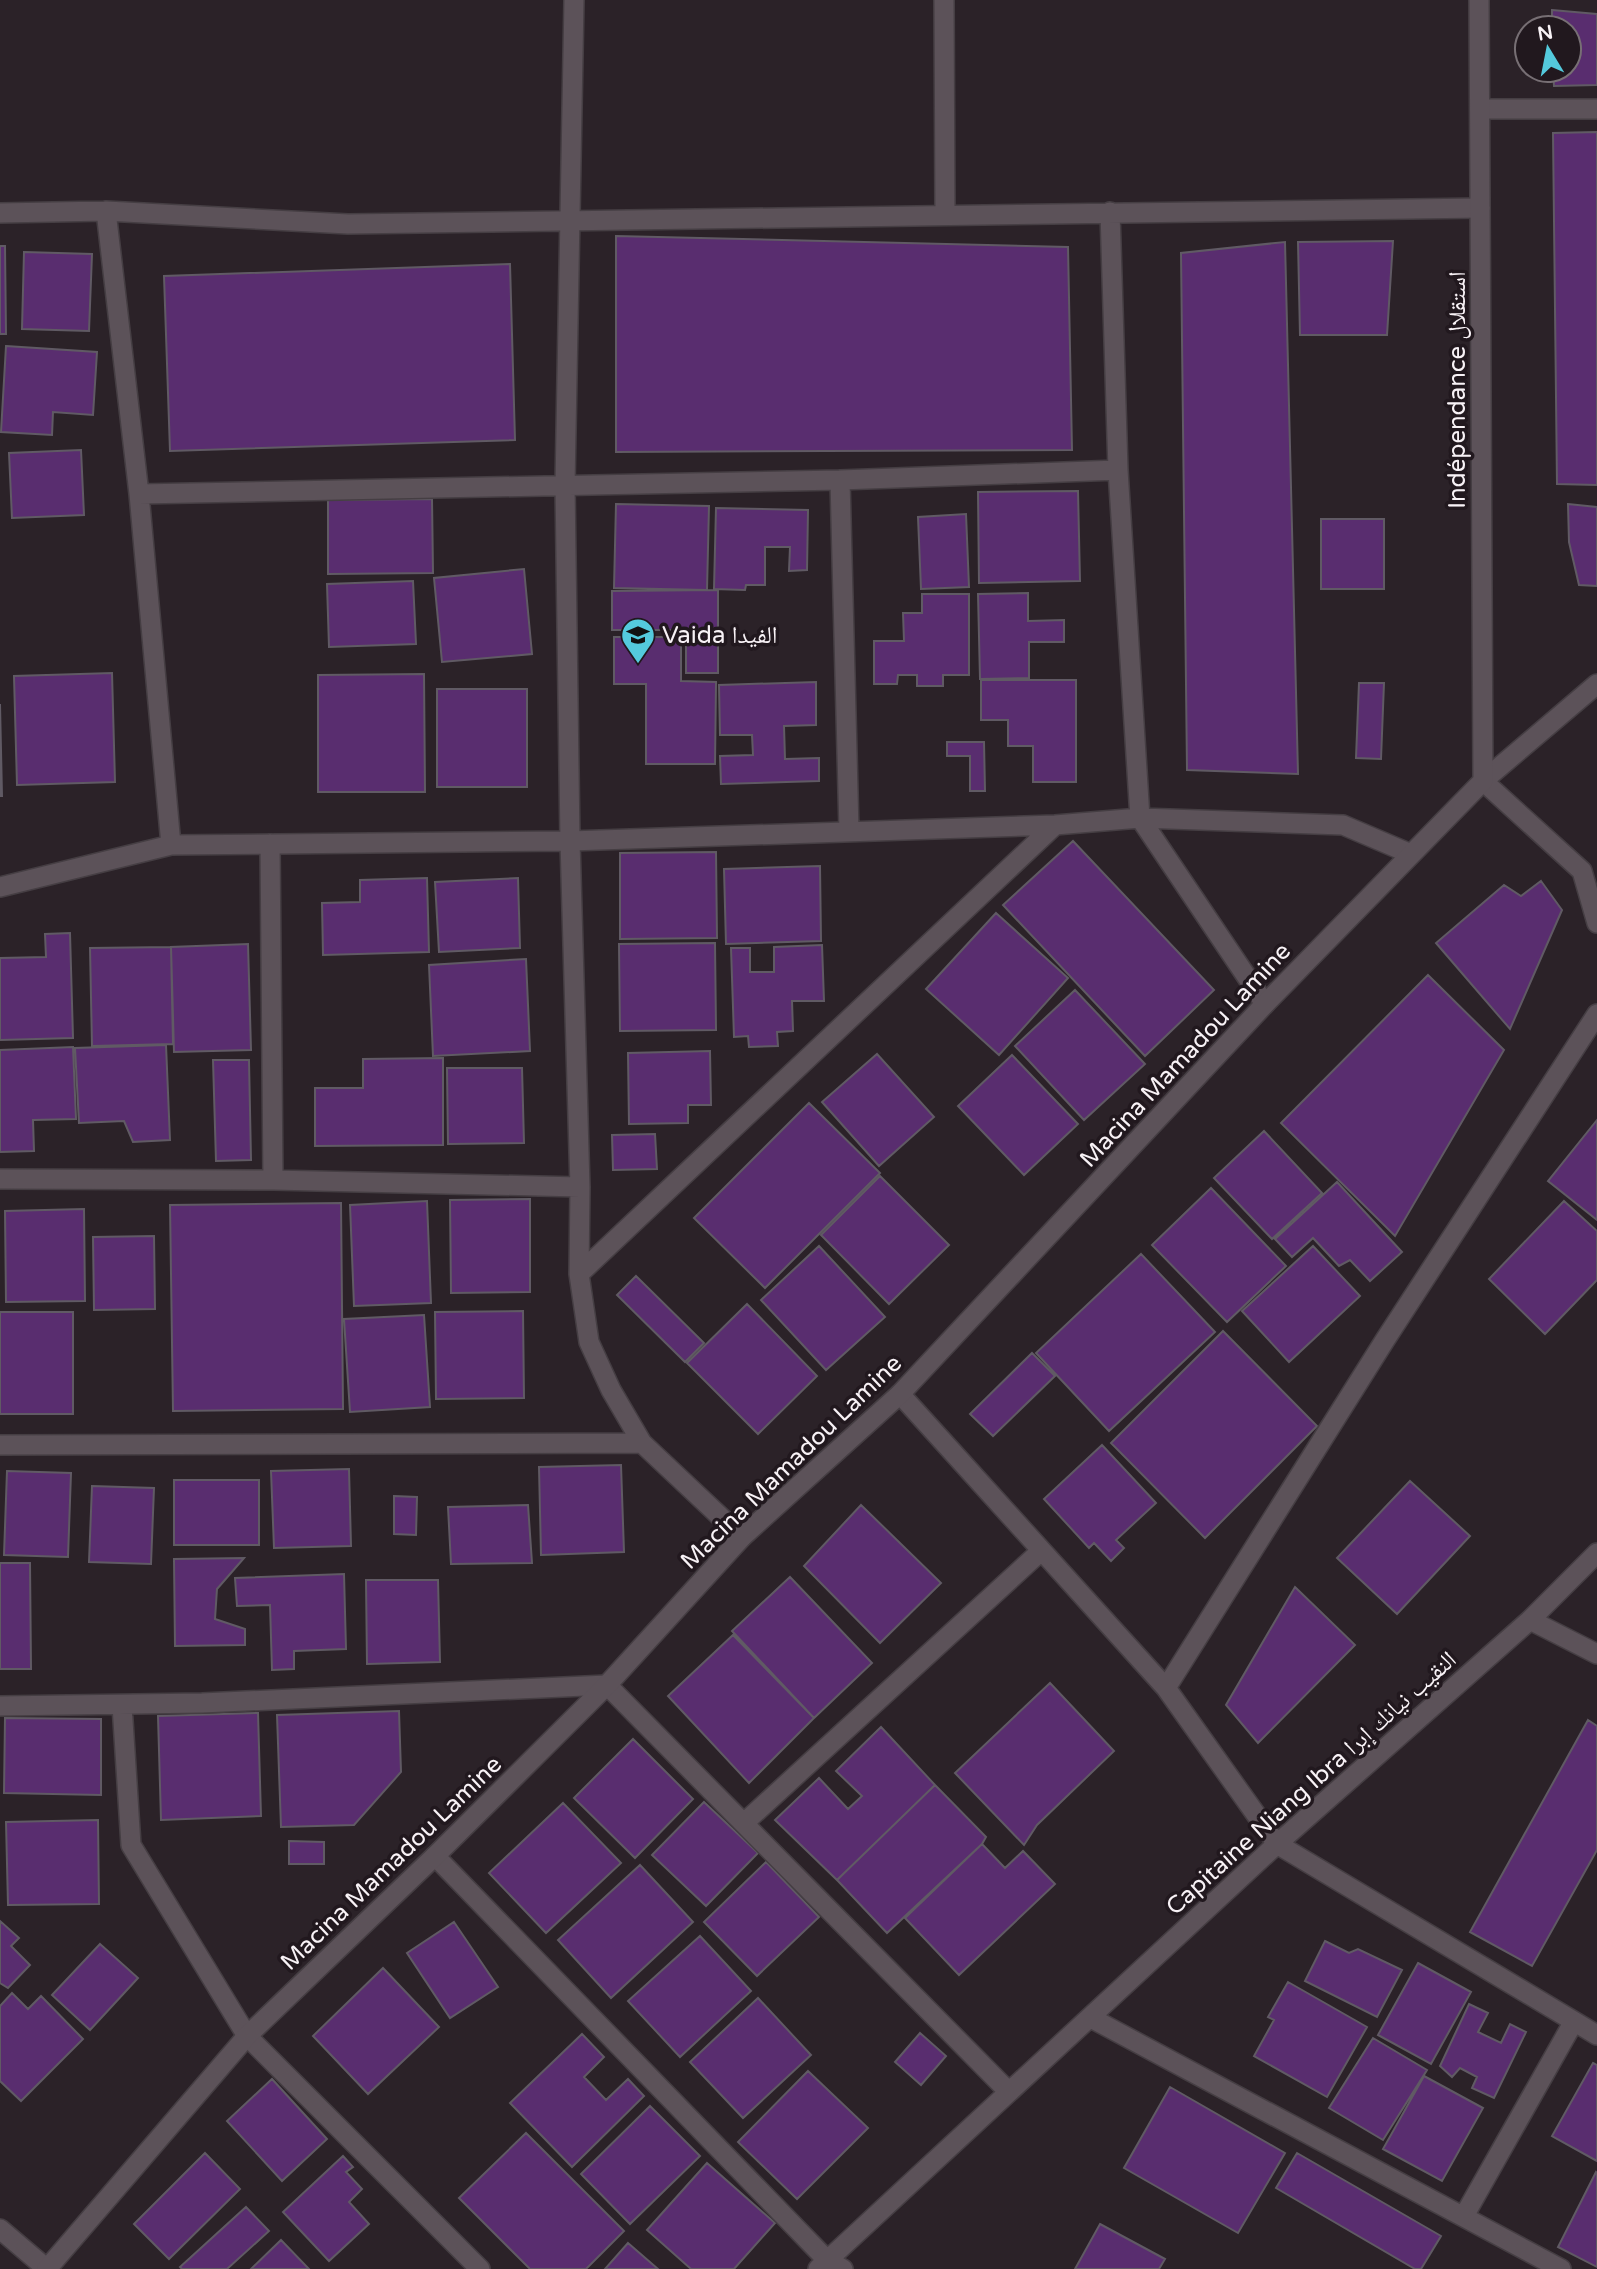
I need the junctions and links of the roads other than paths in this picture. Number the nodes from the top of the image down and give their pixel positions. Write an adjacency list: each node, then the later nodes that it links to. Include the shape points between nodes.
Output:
1 (574, 0): 11 (street)
2 (944, 0): 10 (street)
3 (1479, 0): 4 (street, Indépendance استقلال)
4 (1480, 108): 5 (street); 6 (street, Indépendance استقلال)
5 (1597, 109)
6 (1480, 208): 8 (street); 17 (street, Indépendance استقلال)
7 (106, 212): 9 (street); 11 (street, via 348,224); 15 (street)
8 (1110, 212): 10 (street); 12 (street)
9 (0, 213)
10 (945, 215): 11 (street)
11 (570, 222): 14 (street)
12 (1118, 470): 13 (street); 18 (street)
13 (841, 480): 14 (street); 20 (street)
14 (565, 485): 15 (street); 21 (street)
15 (139, 494): 23 (street)
16 (1597, 684): 17 (street, Macina Mamadou Lamine)
17 (1483, 780): 24 (street, Macina Mamadou Lamine); 26 (street, via 1582,870)
18 (1140, 818): 19 (street); 24 (street, via 1343,825); 27 (street)
19 (1055, 825): 20 (street); 32 (street)
20 (849, 831): 21 (street)
21 (570, 841): 22 (street); 31 (street)
22 (270, 844): 23 (street); 30 (street)
23 (171, 845): 25 (street)
24 (1411, 854): 27 (street, Macina Mamadou Lamine)
25 (0, 887)
26 (1597, 923)
27 (1265, 1004): 33 (street, Macina Mamadou Lamine)
28 (1597, 1014): 42 (street)
29 (0, 1179): 30 (street)
30 (273, 1180): 31 (street)
31 (580, 1187): 32 (street)
32 (579, 1274): 34 (street, via 589,1342)
33 (900, 1394): 36 (street, Macina Mamadou Lamine); 37 (street)
34 (642, 1443): 35 (street); 36 (street)
35 (0, 1445)
36 (742, 1536): 41 (street, Macina Mamadou Lamine)
37 (1041, 1551): 42 (street); 45 (street)
38 (1597, 1553): 39 (street, Capitaine Niang Ibra النقيب نيانك إبرا)
39 (1530, 1620): 40 (street); 46 (street, Capitaine Niang Ibra النقيب نيانك إبرا)
40 (1597, 1654)
41 (607, 1685): 43 (street); 45 (street); 47 (street, Macina Mamadou Lamine)
42 (1166, 1688): 46 (street)
43 (122, 1705): 44 (street); 51 (street, via 131,1844)
44 (0, 1706)
45 (744, 1824): 52 (street)
46 (1276, 1843): 48 (street, Capitaine Niang Ibra النقيب نيانك إبرا); 49 (street)
47 (435, 1856): 51 (street, Macina Mamadou Lamine); 55 (street)
48 (1091, 2018): 52 (street, Capitaine Niang Ibra النقيب نيانك إبرا); 53 (street)
49 (1573, 2023): 50 (street); 53 (street)
50 (1597, 2035)
51 (247, 2036): 57 (street, Macina Mamadou Lamine); 58 (street)
52 (1009, 2092): 55 (street, Capitaine Niang Ibra النقيب نيانك إبرا)
53 (1464, 2216): 56 (street)
54 (0, 2229): 57 (street)
55 (829, 2266)
56 (1553, 2267)
57 (47, 2269)
58 (480, 2269)

